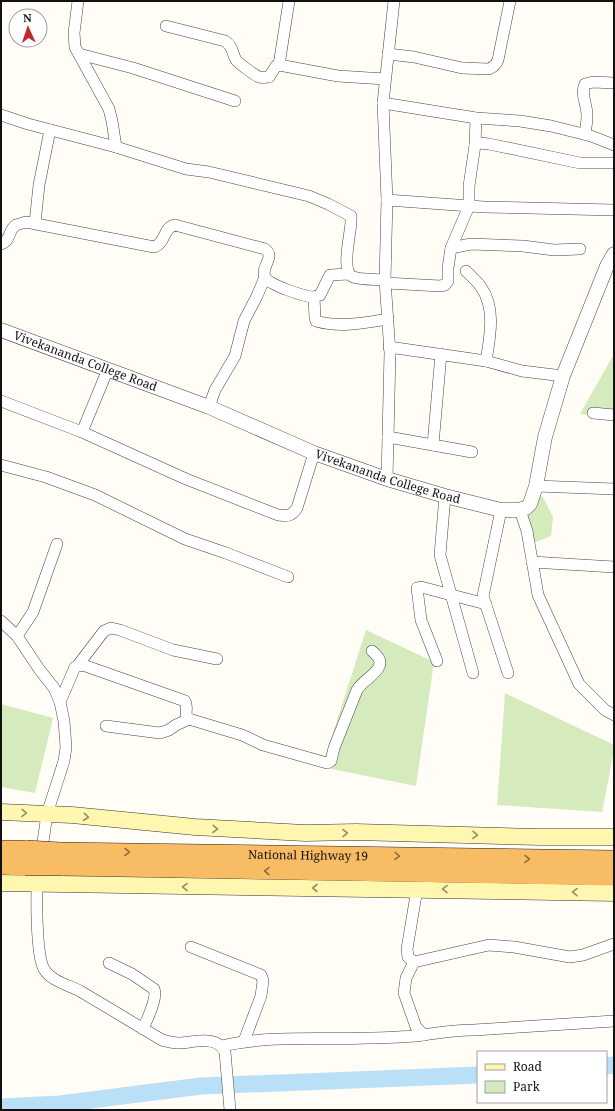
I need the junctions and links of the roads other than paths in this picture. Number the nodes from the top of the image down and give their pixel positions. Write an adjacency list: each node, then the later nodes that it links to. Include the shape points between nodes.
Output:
1 (78, 1): 6 (street, via 74,33)
2 (289, 1): 8 (street)
3 (394, 1): 7 (street)
4 (510, 1): 7 (street, via 498,60 493,68 462,68 414,56)
5 (166, 26): 8 (street, via 225,41 238,63 259,77 269,77)
6 (79, 54): 11 (street, via 133,68); 19 (street, via 109,109)
7 (388, 54): 9 (street)
8 (279, 65): 9 (street, via 338,76)
9 (385, 79): 12 (street)
10 (614, 83): 16 (street, via 585,84)
11 (235, 101)
12 (384, 103): 14 (street); 21 (street)
13 (1, 115): 15 (street)
14 (476, 118): 16 (street, via 532,123); 17 (street)
15 (50, 130): 19 (street); 24 (street, via 39,185)
16 (585, 134): 18 (street)
17 (474, 145): 20 (street, via 489,144 580,163); 22 (street)
18 (614, 145)
19 (116, 147): 30 (street, via 186,169 309,196 346,213 351,216 352,222 348,242)
20 (614, 164)
21 (387, 200): 22 (street); 32 (street)
22 (469, 206): 23 (street); 26 (street)
23 (614, 210)
24 (35, 223): 25 (street, via 15,225 8,239); 31 (street, via 154,247 162,243 168,228 175,225 265,249 269,257 264,270)
25 (1, 244)
26 (451, 248): 27 (street, via 471,244 554,250); 32 (street, via 448,281 445,285 412,286)
27 (580, 249)
28 (614, 254): 40 (street)
29 (466, 271): 38 (street, via 482,287 490,305 491,323)
30 (349, 274): 32 (street, via 352,277); 33 (street, via 330,275 320,295)
31 (265, 277): 33 (street, via 291,292); 42 (street, via 244,321 236,356 215,390)
32 (385, 282): 34 (street)
33 (314, 297): 34 (street, via 316,321 351,325)
34 (388, 320): 36 (street)
35 (1, 330): 39 (street, Vivekananda College Road)
36 (389, 347): 37 (street); 46 (street)
37 (441, 354): 38 (street); 47 (street)
38 (486, 361): 40 (street)
39 (108, 369): 42 (street, Vivekananda College Road); 45 (street)
40 (563, 376): 52 (street, via 545,437)
41 (1, 401): 45 (street)
42 (209, 407): 49 (street, Vivekananda College Road)
43 (593, 414): 44 (street)
44 (614, 415)
45 (82, 432): 49 (street, via 186,479 278,515 288,516 297,508)
46 (388, 437): 47 (street); 51 (street)
47 (433, 445): 48 (street)
48 (472, 452)
49 (314, 453): 51 (street, Vivekananda College Road)
50 (1, 465): 60 (street, via 46,477 95,495 185,539)
51 (387, 479): 54 (street, Vivekananda College Road)
52 (536, 486): 53 (street); 56 (street, via 530,504)
53 (614, 489)
54 (445, 496): 55 (street, Vivekananda College Road); 61 (street, via 440,555)
55 (501, 510): 56 (street, Vivekananda College Road); 62 (street, via 484,596)
56 (520, 510): 58 (street, via 527,530)
57 (57, 544): 64 (street, via 33,612)
58 (532, 562): 59 (street); 72 (street, via 538,595 579,684)
59 (614, 567)
60 (288, 577)
61 (451, 594): 62 (street); 67 (street, via 418,587 416,590 420,620); 69 (street)
62 (486, 604): 70 (street)
63 (1, 621): 64 (street)
64 (17, 636): 71 (street, via 54,688)
65 (372, 651): 73 (street, via 377,655 380,664 375,673 356,690 330,762 316,761 263,745 242,735)
66 (217, 658): 68 (street, via 173,650 111,628 104,631)
67 (437, 662)
68 (78, 665): 71 (street, via 72,672); 73 (street, via 185,701 186,715)
69 (473, 673)
70 (508, 673)
71 (60, 702): 76 (street, via 66,747 60,776)
72 (614, 716)
73 (190, 719): 74 (street, via 160,733)
74 (106, 726)
75 (1, 812): 76 (main road, one-way to 76)
76 (47, 814): 77 (main road, one-way to 77, via 298,833); 85 (street)
77 (614, 837)
78 (1, 850): 79 (highway)
79 (26, 858): 80 (highway, bridge); 82 (highway)
80 (61, 859): 81 (highway, National Highway 19, one-way to 81); 83 (highway, one-way to 80)
81 (614, 860)
82 (1, 865)
83 (614, 876)
84 (1, 883): 85 (main road)
85 (37, 884): 86 (main road, one-way to 85); 93 (street, via 39,949 45,970 53,978)
86 (614, 893)
87 (416, 895): 90 (street, via 407,949 408,958)
88 (614, 944): 90 (street, via 570,957 514,947 489,946)
89 (191, 947): 95 (street, via 261,975 261,996)
90 (414, 962): 94 (street, via 406,978 404,993 414,1024)
91 (109, 963): 93 (street, via 132,974 156,992)
92 (614, 1021): 94 (street, via 458,1030)
93 (143, 1028): 96 (street, via 162,1040 177,1043 214,1042)
94 (424, 1035): 95 (street)
95 (244, 1041): 96 (street)
96 (224, 1049): 97 (street)
97 (230, 1110)

